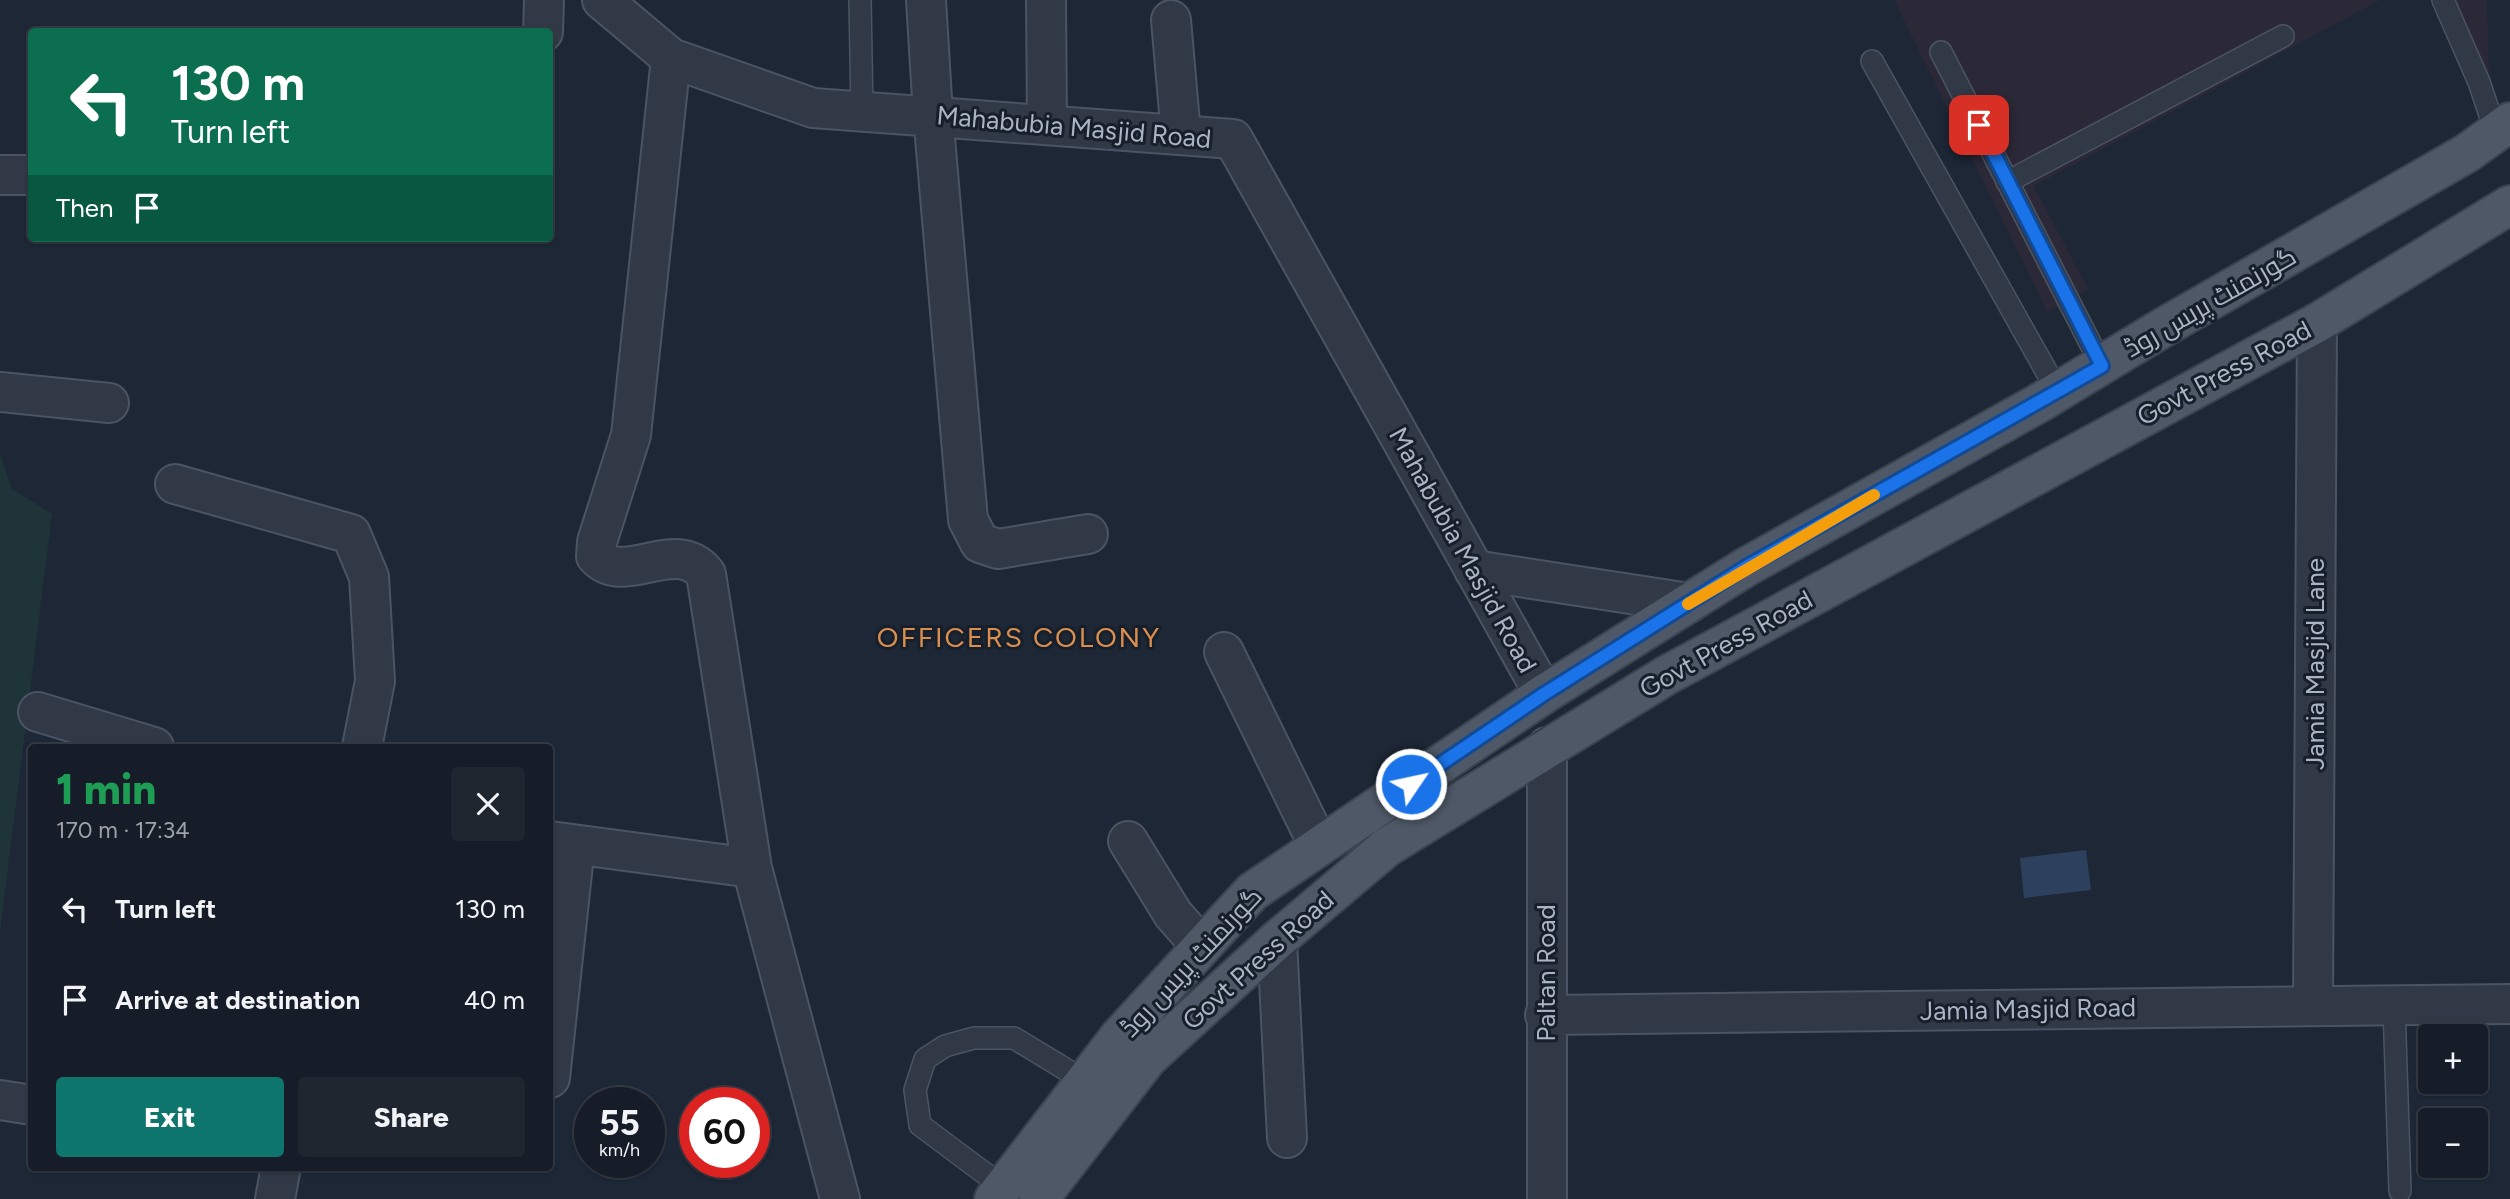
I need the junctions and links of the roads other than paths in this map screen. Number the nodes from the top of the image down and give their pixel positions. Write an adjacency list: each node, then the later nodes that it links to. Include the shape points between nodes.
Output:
1 (544, 0): 8 (street)
2 (602, 0): 11 (street, Mahabubia Masjid Road)
3 (860, 0): 13 (lane)
4 (926, 0): 14 (street)
5 (1046, 0): 15 (street)
6 (2443, 0): 16 (lane)
7 (1171, 20): 17 (street)
8 (543, 28)
9 (2283, 36): 20 (lane)
10 (1941, 52): 20 (lane)
11 (671, 58): 13 (street, Mahabubia Masjid Road, via 813,108); 40 (street, via 631,435 596,556 615,567 681,558 697,562 706,574)
12 (1872, 61): 25 (lane)
13 (862, 111): 14 (street, Mahabubia Masjid Road)
14 (933, 116): 15 (street, Mahabubia Masjid Road); 28 (street, via 968,520 981,543 998,549)
15 (1048, 125): 17 (street, Mahabubia Masjid Road)
16 (2503, 127): 23 (main road, گورنمنٹ پریس روڈ, via 2467,153)
17 (1181, 135): 29 (street, Mahabubia Masjid Road, via 1233,139)
18 (0, 175): 19 (street)
19 (28, 175)
20 (2007, 182): 23 (lane)
21 (2508, 207): 22 (main road, Govt Press Road)
22 (2317, 323): 36 (main road, Govt Press Road, via 1667,675); 45 (street, Jamia Masjid Lane)
23 (2102, 366): 25 (main road, گورنمنٹ پریس روڈ)
24 (0, 392): 26 (street)
25 (2058, 392): 30 (main road, گورنمنٹ پریس روڈ)
26 (109, 403)
27 (175, 484): 35 (street, via 351,534 369,577 375,681)
28 (1088, 534)
29 (1474, 570): 30 (street); 32 (street, Mahabubia Masjid Road)
30 (1689, 603): 32 (main road, گورنمنٹ پریس روڈ)
31 (1224, 652): 39 (street)
32 (1544, 694): 39 (main road, گورنمنٹ پریس روڈ)
33 (38, 712): 34 (street)
34 (144, 744)
35 (363, 744)
36 (1547, 747): 41 (main road, Govt Press Road, via 1387,847); 46 (street, Paltan Road)
37 (1128, 841): 42 (street, via 1173,914)
38 (562, 843): 40 (street); 47 (street)
39 (1319, 846): 42 (main road, گورنمنٹ پریس روڈ, via 1252,892)
40 (752, 868): 56 (street)
41 (1277, 940): 51 (street); 57 (main road, Govt Press Road, via 1148,1058)
42 (1201, 946): 48 (main road, گورنمنٹ پریس روڈ)
43 (2510, 1004): 44 (street, Jamia Masjid Road)
44 (2394, 1005): 45 (street, Jamia Masjid Road); 53 (lane)
45 (2313, 1006): 46 (street, Jamia Masjid Road)
46 (1545, 1015): 58 (street, Paltan Road)
47 (553, 1019)
48 (1085, 1081): 54 (main road, گورنمنٹ پریس روڈ); 54 (lane, via 1014,1038 974,1038 945,1046 925,1059 915,1090 920,1125)
49 (0, 1100): 50 (street)
50 (28, 1104)
51 (1287, 1138)
52 (280, 1171): 55 (street)
53 (2400, 1191)
54 (999, 1193)
55 (275, 1199)
56 (840, 1199)
57 (1040, 1199)
58 (1547, 1199)

